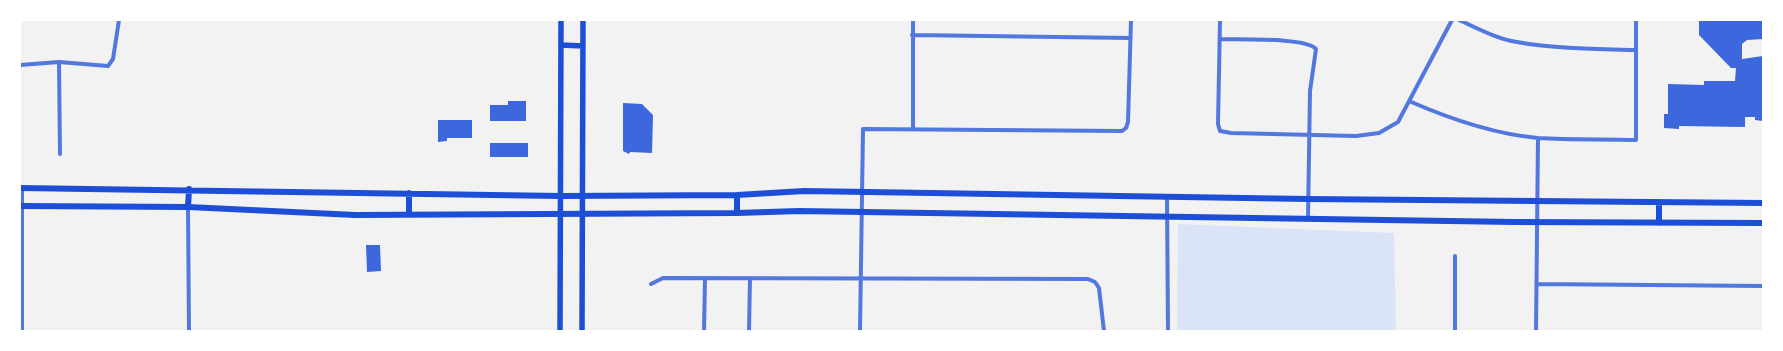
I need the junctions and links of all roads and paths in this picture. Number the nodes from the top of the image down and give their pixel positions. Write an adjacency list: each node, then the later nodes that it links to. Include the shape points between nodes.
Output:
1 (119, 20): 16 (street, via 112,63 104,66)
2 (561, 20): 13 (main road)
3 (583, 20): 14 (main road)
4 (913, 20): 10 (street)
5 (1131, 20): 11 (street)
6 (1220, 20): 12 (street)
7 (1452, 20): 18 (street)
8 (1459, 20): 15 (street, via 1515,42 1564,48)
9 (1636, 20): 15 (street)
10 (912, 35): 11 (street); 19 (street)
11 (1130, 38): 19 (street, via 1128,122 1126,128 1119,131)
12 (1220, 39): 20 (street, via 1220,131); 20 (street, via 1293,41 1315,48 1310,91)
13 (561, 45): 14 (main road); 29 (main road)
14 (583, 46): 27 (main road)
15 (1636, 50): 21 (street, via 1636,140)
16 (59, 62): 17 (street); 22 (street)
17 (20, 65)
18 (1409, 101): 20 (street, via 1398,122 1379,133 1356,136); 21 (street, via 1470,125)
19 (912, 128): 25 (street, via 863,129)
20 (1310, 135): 31 (street)
21 (1538, 138): 32 (street)
22 (60, 154)
23 (21, 188): 24 (main road); 35 (street)
24 (189, 189): 26 (main road); 36 (main road)
25 (863, 192): 28 (main road, via 804,191); 30 (main road); 37 (street)
26 (409, 193): 29 (main road); 40 (main road)
27 (583, 195): 28 (main road); 29 (main road); 41 (main road)
28 (736, 195): 39 (main road)
29 (560, 196): 38 (main road)
30 (1167, 197): 31 (main road); 42 (street)
31 (1308, 200): 32 (main road); 43 (street)
32 (1537, 202): 33 (main road); 44 (street)
33 (1659, 202): 34 (main road); 45 (main road)
34 (1763, 203)
35 (21, 206): 36 (main road); 54 (street)
36 (188, 207): 40 (main road, via 355,215); 55 (street)
37 (862, 212): 39 (main road); 42 (main road); 50 (street)
38 (561, 213): 40 (main road); 41 (main road); 56 (main road)
39 (737, 213): 41 (main road)
40 (409, 214)
41 (584, 214): 57 (main road)
42 (1168, 216): 43 (main road); 62 (street)
43 (1308, 219): 44 (main road)
44 (1537, 222): 45 (main road); 52 (street)
45 (1659, 223): 46 (main road)
46 (1763, 223)
47 (1455, 256): 63 (street)
48 (705, 278): 49 (street); 51 (street, via 664,278); 58 (street)
49 (750, 278): 50 (street); 59 (street)
50 (861, 278): 60 (street); 61 (street, via 1083,279 1095,282 1100,294)
51 (652, 284)
52 (1537, 284): 53 (street); 64 (street)
53 (1763, 286)
54 (22, 331)
55 (189, 331)
56 (560, 331)
57 (582, 331)
58 (704, 331)
59 (749, 331)
60 (860, 331)
61 (1104, 331)
62 (1168, 331)
63 (1455, 331)
64 (1536, 331)

